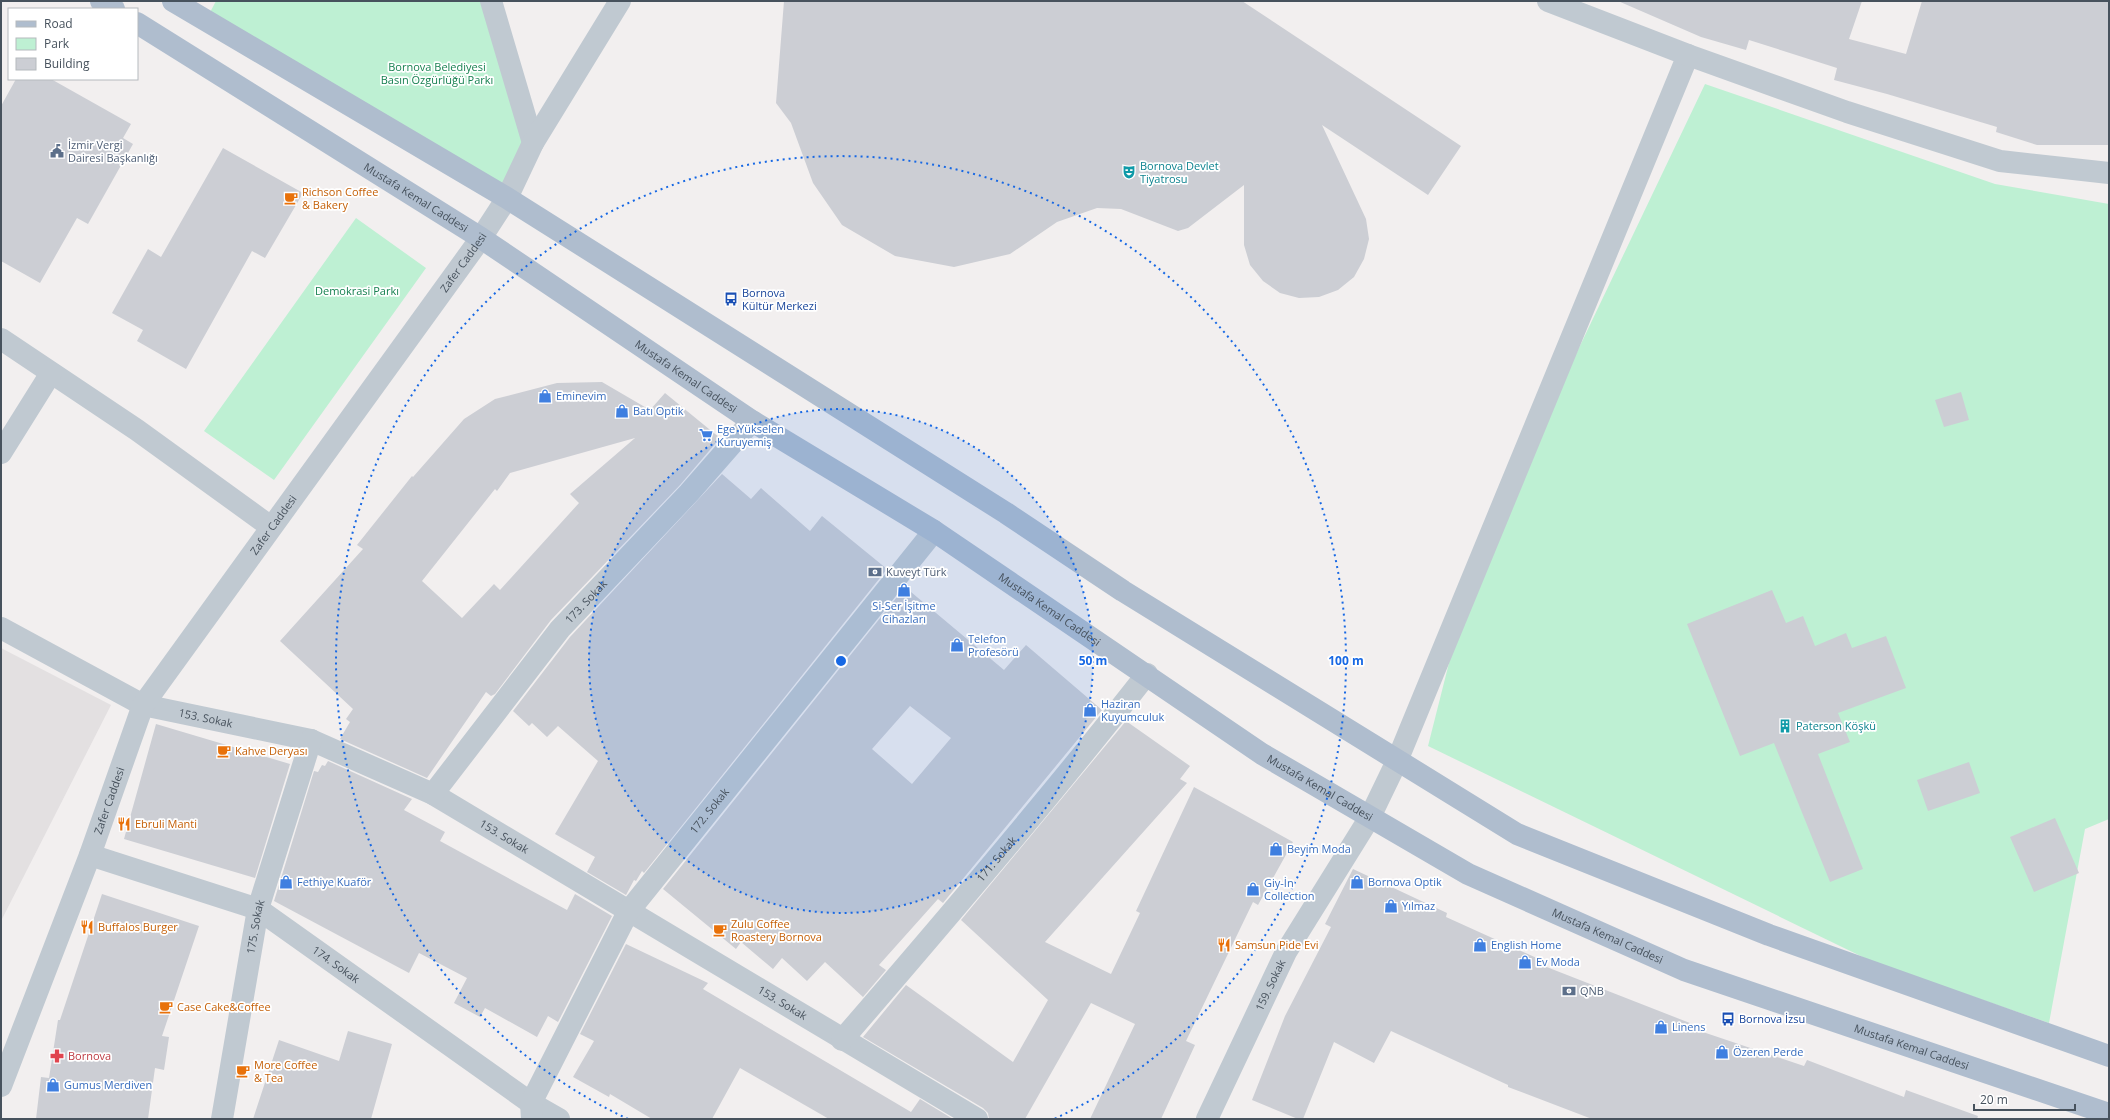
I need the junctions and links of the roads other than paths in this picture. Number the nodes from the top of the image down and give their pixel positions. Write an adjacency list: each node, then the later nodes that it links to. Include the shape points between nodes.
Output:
1 (101, 1): 6 (main road)
2 (173, 1): 11 (main road)
3 (491, 1): 9 (street)
4 (620, 1): 9 (street, Zafer Caddesi)
5 (1548, 1): 8 (street)
6 (112, 8)
7 (138, 25): 12 (main road, Mustafa Kemal Caddesi)
8 (1688, 55): 10 (street, via 1847,112 2000,161); 23 (street, 159. Sokak)
9 (533, 143): 11 (street, Zafer Caddesi)
10 (2109, 173)
11 (507, 198): 12 (street, Zafer Caddesi); 23 (main road, via 1000,509 1123,591)
12 (481, 238): 15 (main road, Mustafa Kemal Caddesi); 17 (street, Zafer Caddesi)
13 (1, 338): 14 (street)
14 (51, 373): 16 (street); 17 (street, via 137,430)
15 (752, 421): 18 (main road, Mustafa Kemal Caddesi); 24 (street, 173. Sokak, via 689,493 560,629)
16 (1, 453)
17 (272, 527): 21 (street, Zafer Caddesi)
18 (934, 531): 20 (main road, Mustafa Kemal Caddesi); 28 (street, 172. Sokak)
19 (1, 628): 21 (street, 153. Sokak)
20 (1148, 674): 25 (main road, Mustafa Kemal Caddesi, via 1262,754); 29 (street, 171. Sokak, via 961,903)
21 (143, 705): 22 (street, 153. Sokak); 26 (street, Zafer Caddesi)
22 (311, 740): 24 (street, 153. Sokak); 27 (street, 175. Sokak)
23 (1397, 761): 25 (street, 159. Sokak); 30 (main road, via 1517,834 1769,935)
24 (433, 794): 28 (street, 153. Sokak)
25 (1370, 817): 33 (main road, Mustafa Kemal Caddesi, via 1468,874 1684,970); 37 (street, 159. Sokak, via 1286,952)
26 (90, 855): 27 (street, 174. Sokak); 31 (street, Zafer Caddesi)
27 (258, 909): 32 (street, 174. Sokak); 34 (street, 175. Sokak)
28 (628, 912): 29 (street, 153. Sokak); 32 (street, 172. Sokak)
29 (842, 1040): 36 (street, 153. Sokak)
30 (2109, 1056)
31 (1, 1086)
32 (531, 1111): 35 (street, 174. Sokak)
33 (2109, 1114)
34 (222, 1119)
35 (559, 1119)
36 (976, 1119)
37 (1207, 1119)

